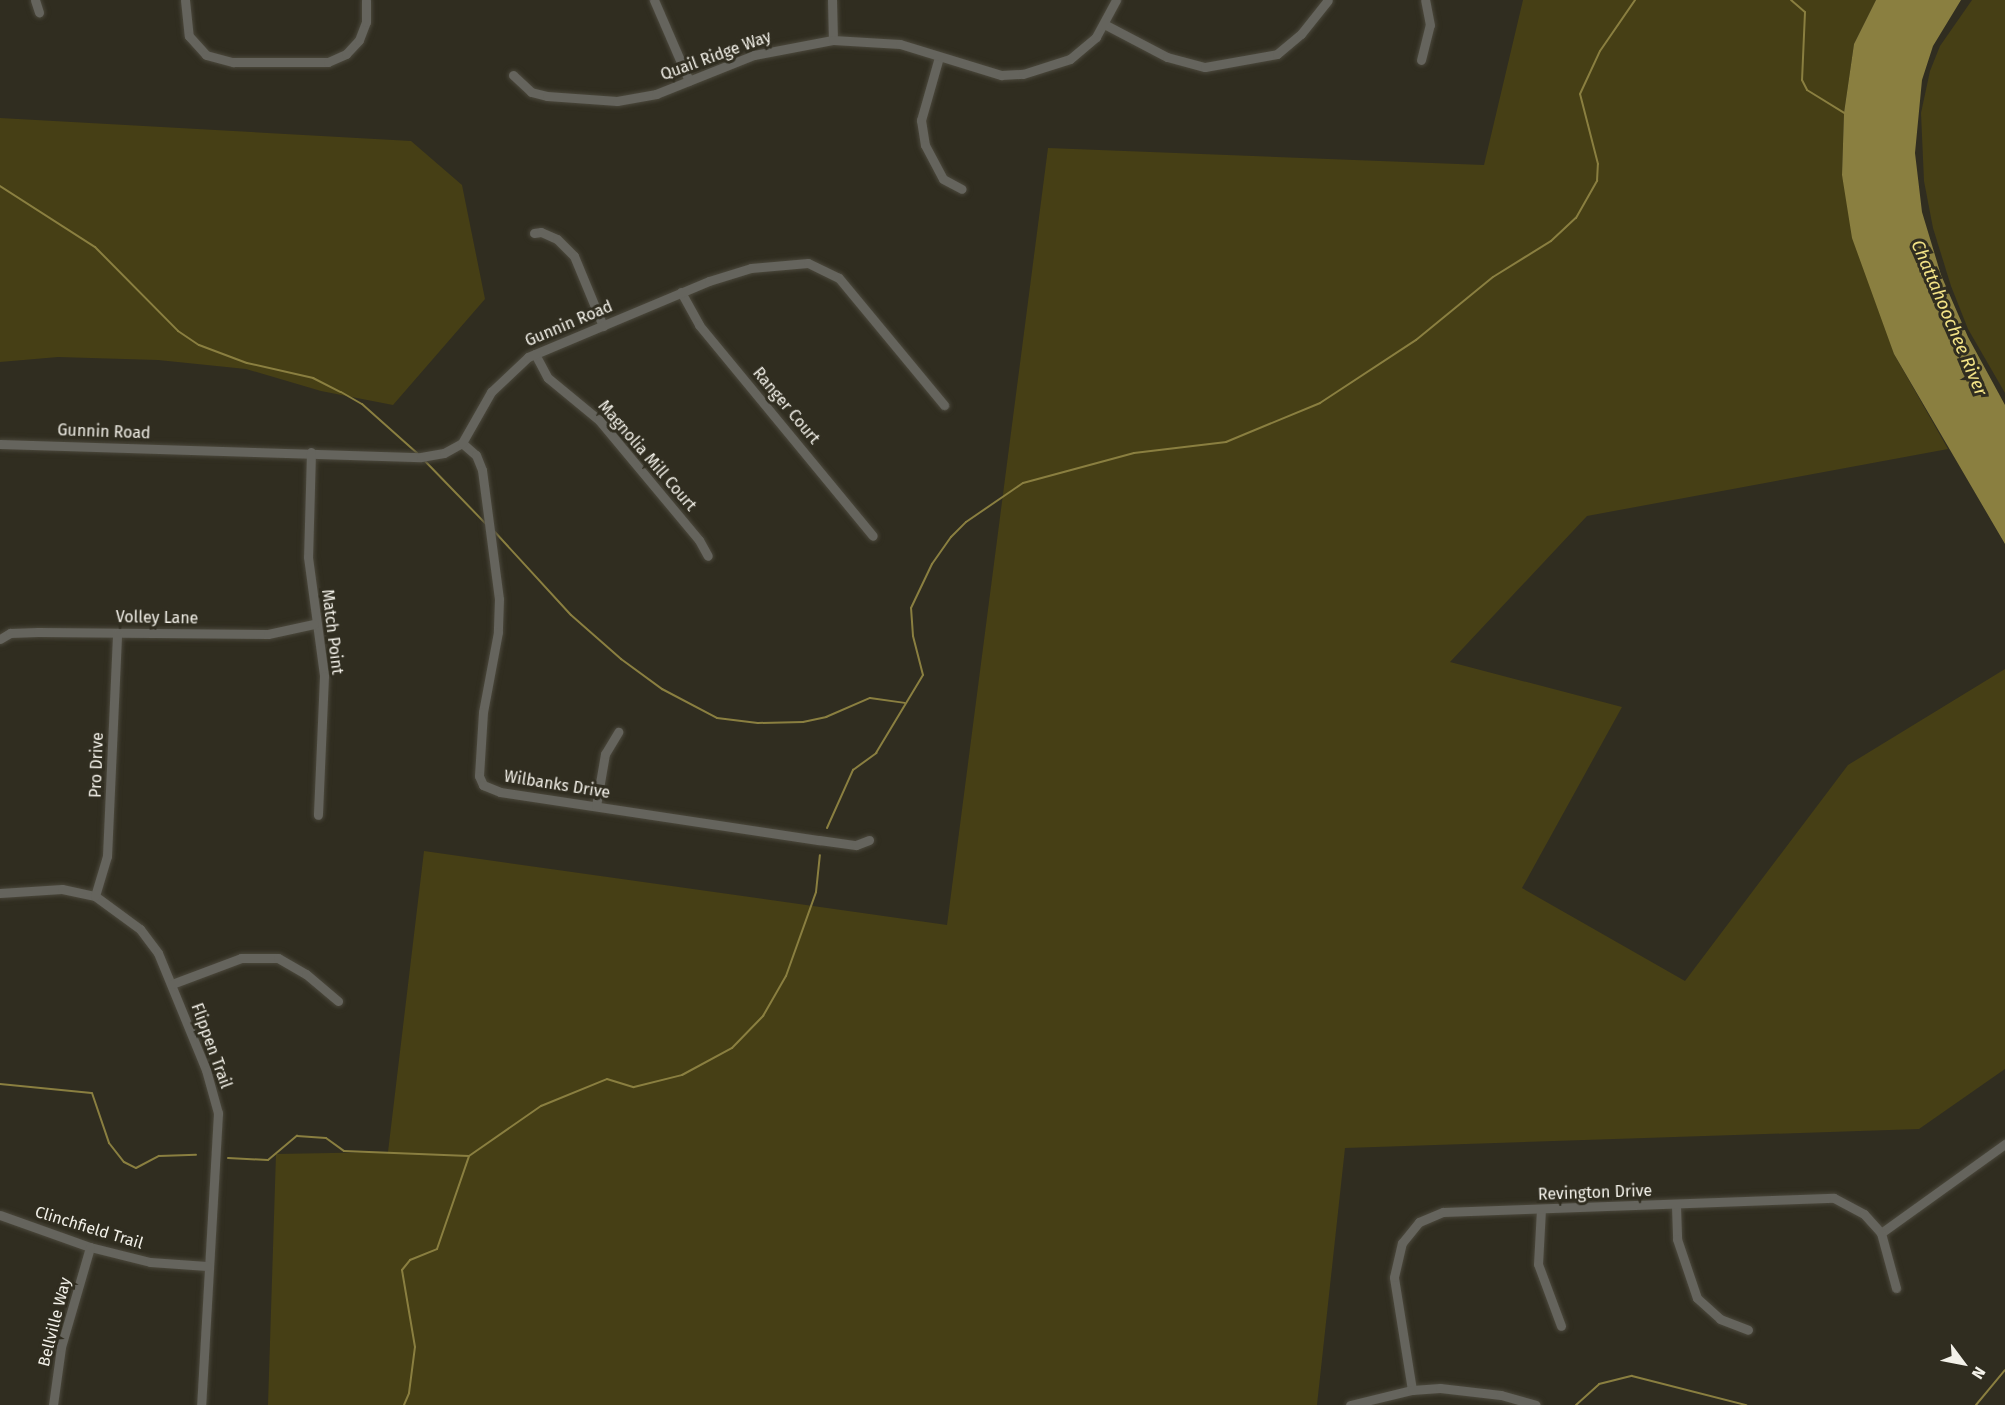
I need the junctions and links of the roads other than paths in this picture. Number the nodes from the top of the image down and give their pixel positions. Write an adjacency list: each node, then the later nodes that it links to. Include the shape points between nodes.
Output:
1 (35, 0): 9 (street)
2 (185, 0): 3 (street, via 189,36 206,55 233,62 328,62 345,54 359,40 366,22)
3 (366, 0)
4 (654, 0): 15 (street)
5 (832, 0): 11 (street)
6 (1116, 0): 10 (street, Quail Ridge Way)
7 (1328, 0): 10 (street, via 1302,34 1277,54 1205,67 1167,57)
8 (1425, 0): 13 (street, via 1430,25)
9 (39, 12)
10 (1104, 24): 12 (street, Quail Ridge Way, via 1070,59 1023,74 1001,75)
11 (833, 40): 12 (street, Quail Ridge Way, via 900,44); 15 (street, Quail Ridge Way, via 754,55)
12 (939, 57): 16 (street, via 921,120 925,145 943,179)
13 (1421, 60)
14 (513, 75): 15 (street, Quail Ridge Way, via 531,92 592,102 636,99)
15 (689, 81)
16 (962, 189)
17 (534, 233): 19 (street, via 557,238 574,256)
18 (681, 292): 19 (street, Gunnin Road); 21 (street, Gunnin Road, via 751,268 808,263 824,269 839,278); 25 (street, Ranger Court, via 699,325)
19 (603, 326): 20 (street, Gunnin Road)
20 (535, 354): 22 (street, Gunnin Road, via 507,373 491,392); 26 (street, Magnolia Mill Court, via 548,378 599,420)
21 (944, 405)
22 (462, 443): 24 (street, Gunnin Road, via 454,450 421,457); 31 (street, Wilbanks Drive, via 476,455 482,470 500,599 483,712 479,776 483,785 500,792)
23 (0, 444): 24 (street, Gunnin Road)
24 (311, 452): 27 (street, Match Point, via 308,557)
25 (873, 536)
26 (708, 556)
27 (314, 624): 28 (street, Volley Lane, via 268,634); 32 (street, Match Point, via 324,676)
28 (117, 633): 29 (street, Volley Lane, via 10,633); 35 (street, Pro Drive, via 107,856)
29 (0, 639)
30 (618, 732): 31 (street, via 605,754)
31 (596, 806): 33 (street, Wilbanks Drive, via 856,845)
32 (318, 815)
33 (869, 840)
34 (0, 893): 35 (street, Flippen Trail, via 62,889)
35 (95, 896): 36 (street, Flippen Trail, via 140,929 158,953)
36 (172, 984): 37 (street, via 241,958 278,958 306,974); 44 (street, Flippen Trail, via 206,1070 218,1113)
37 (338, 1001)
38 (2005, 1144): 42 (street)
39 (1676, 1206): 40 (street, Revington Drive); 42 (street, Revington Drive, via 1834,1198 1864,1214); 47 (street, via 1677,1239 1697,1298 1720,1319)
40 (1541, 1209): 46 (street, via 1538,1264); 48 (street, Revington Drive, via 1443,1212 1419,1222 1402,1243 1394,1277)
41 (0, 1215): 43 (street, Clinchfield Trail)
42 (1881, 1233): 45 (street, Revington Drive)
43 (90, 1247): 44 (street, Clinchfield Trail, via 150,1262); 49 (street, Bellville Way, via 61,1347)
44 (207, 1266): 50 (street, Flippen Trail)
45 (1896, 1288)
46 (1561, 1326)
47 (1748, 1330)
48 (1412, 1390): 51 (street); 52 (street, via 1470,1390)
49 (53, 1405)
50 (201, 1405)
51 (1350, 1405)
52 (1536, 1405)

